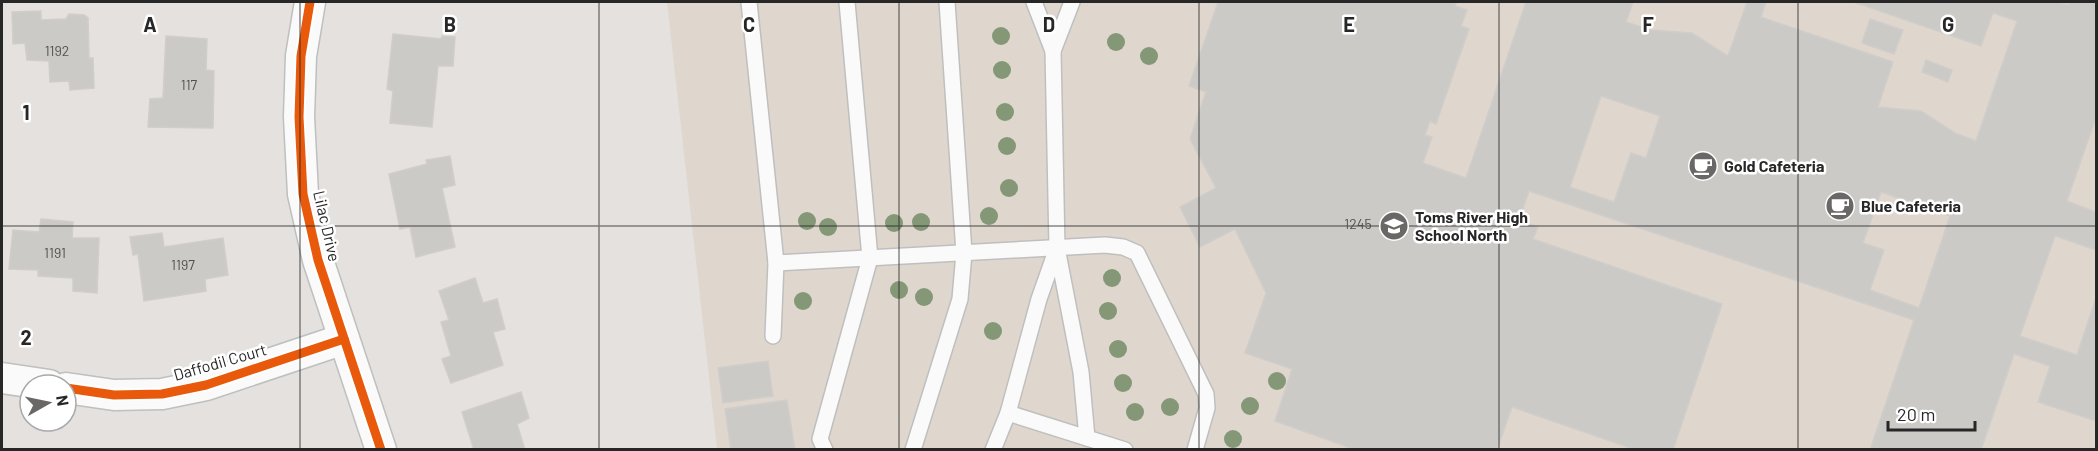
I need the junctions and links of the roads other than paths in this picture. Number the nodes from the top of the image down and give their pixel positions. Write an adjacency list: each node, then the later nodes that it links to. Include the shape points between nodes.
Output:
1 (310, 2): 13 (street, Lilac Drive, via 301,56 303,194 318,260)
2 (749, 2): 11 (lane)
3 (847, 2): 10 (lane)
4 (947, 2): 9 (lane)
5 (1034, 2): 7 (lane)
6 (1072, 2): 7 (lane)
7 (1053, 51): 8 (lane)
8 (1057, 248): 9 (lane); 17 (lane); 18 (lane, via 1081,372); 24 (lane, via 1105,245 1137,253 1206,394 1207,408)
9 (964, 253): 10 (lane); 21 (lane, via 960,299)
10 (870, 258): 11 (lane); 20 (lane, via 820,439)
11 (776, 263): 12 (lane)
12 (773, 336)
13 (344, 339): 16 (street, Daffodil Court, via 206,385 162,394 114,395); 19 (street, Lilac Drive)
14 (2, 378): 15 (street)
15 (18, 380)
16 (78, 389)
17 (1008, 413): 18 (lane); 22 (lane)
18 (1087, 438): 23 (lane)
19 (381, 450)
20 (825, 450)
21 (913, 450)
22 (993, 450)
23 (1125, 450)
24 (1195, 450)

